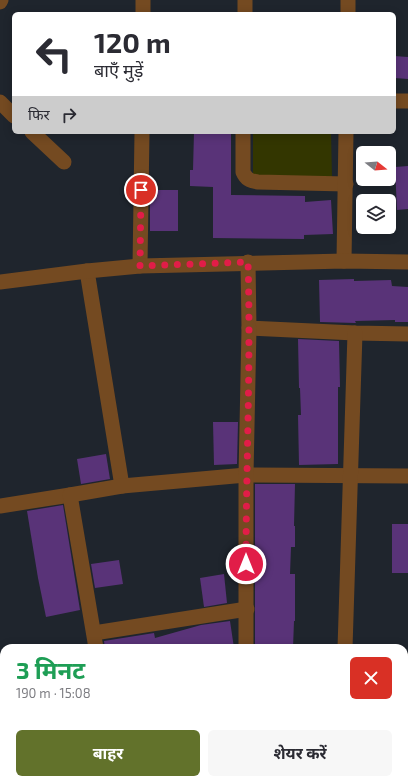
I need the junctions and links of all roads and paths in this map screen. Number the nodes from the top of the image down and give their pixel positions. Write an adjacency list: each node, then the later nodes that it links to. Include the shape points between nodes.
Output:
1 (143, 0): 4 (street)
2 (245, 0): 5 (street)
3 (348, 0): 6 (street)
4 (143, 12)
5 (245, 12)
6 (348, 12)
7 (396, 101): 8 (street)
8 (408, 101)
9 (34, 134): 13 (street)
10 (142, 134): 18 (street)
11 (244, 134): 14 (street, via 243,172 250,181)
12 (346, 134): 14 (street)
13 (64, 162)
14 (346, 184): 15 (street)
15 (344, 261): 16 (street); 17 (street)
16 (248, 262): 18 (street); 21 (street)
17 (408, 262)
18 (140, 266): 19 (street)
19 (87, 270): 20 (street); 27 (street)
20 (0, 282)
21 (250, 328): 22 (street); 24 (street)
22 (356, 333): 23 (street); 25 (street)
23 (408, 334)
24 (246, 475): 25 (street); 27 (street); 30 (street)
25 (350, 476): 26 (street); 34 (street)
26 (408, 476)
27 (122, 486): 28 (street)
28 (70, 495): 29 (street); 31 (street)
29 (0, 506)
30 (247, 608): 31 (street); 33 (street)
31 (94, 633): 32 (street)
32 (95, 644)
33 (246, 644)
34 (345, 644)

